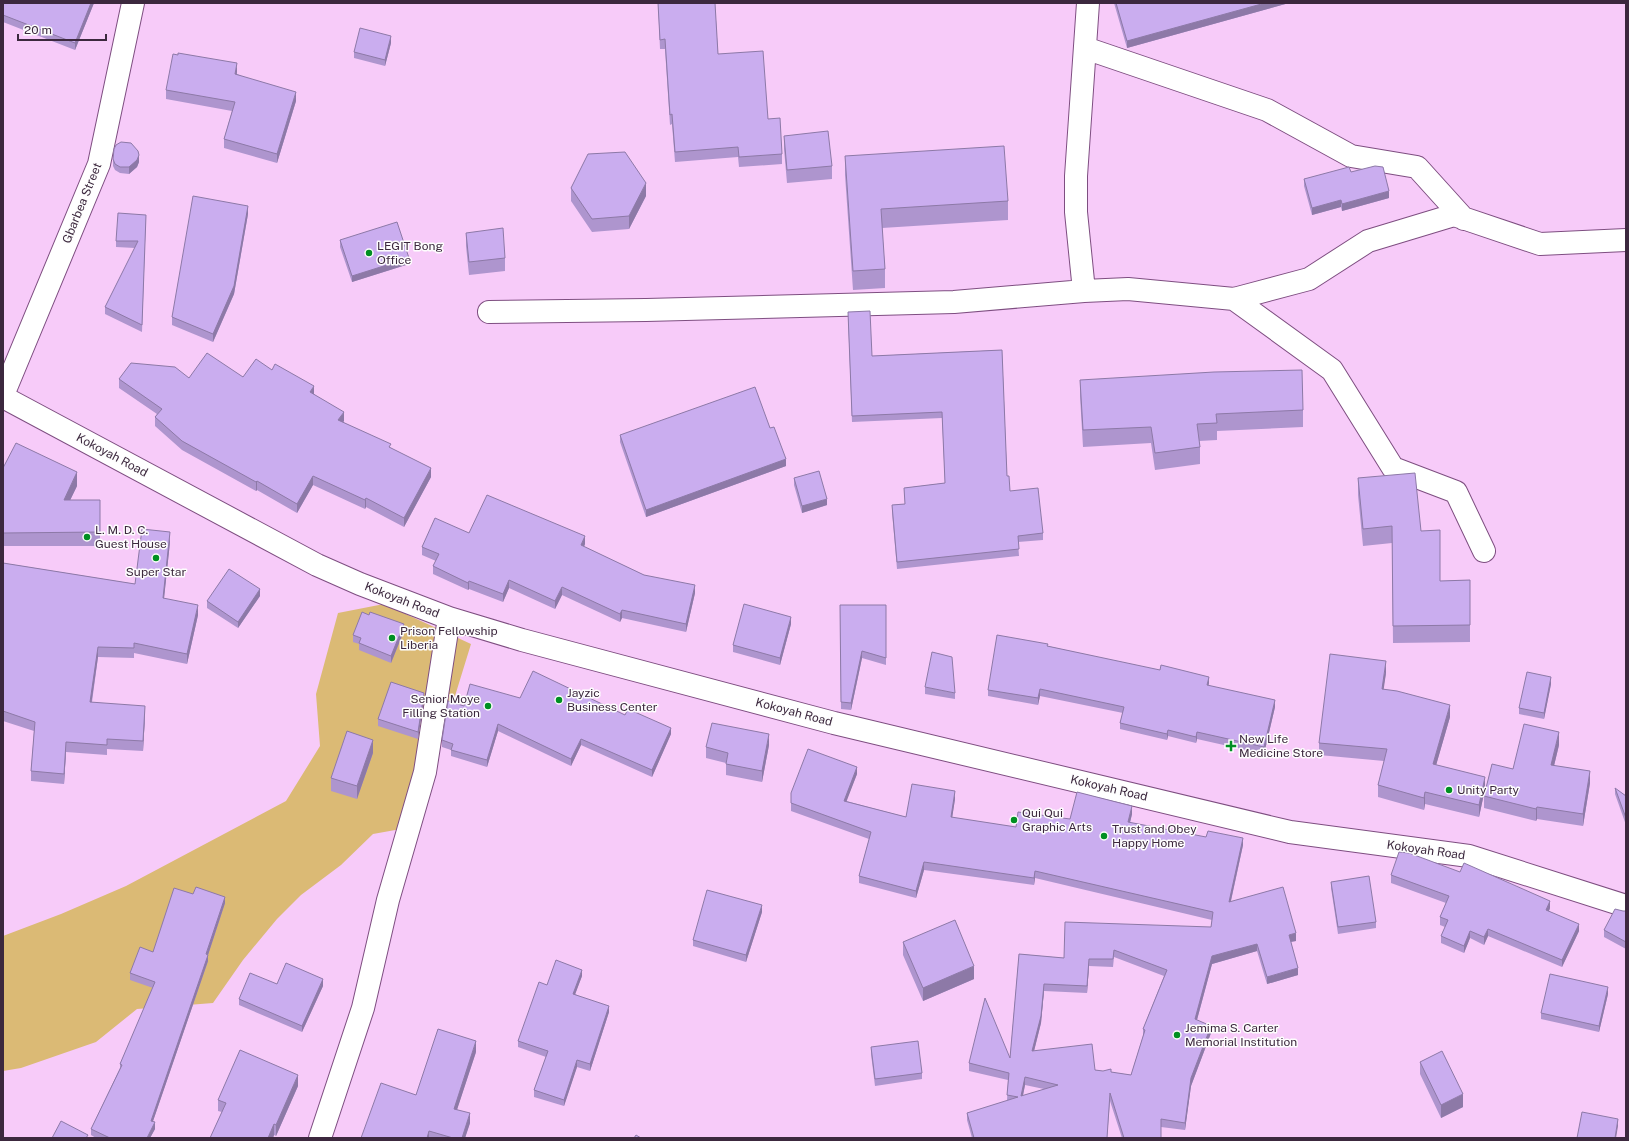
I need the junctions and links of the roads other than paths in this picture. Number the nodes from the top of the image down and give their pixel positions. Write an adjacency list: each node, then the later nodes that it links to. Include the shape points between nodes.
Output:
1 (132, 3): 9 (street, Gbarbea Street, via 99,164)
2 (1088, 3): 3 (street)
3 (1084, 48): 4 (street, via 1268,110 1351,156 1417,167); 6 (street, via 1076,176 1076,205)
4 (1464, 219): 5 (street, via 1540,244); 7 (street, via 1454,215 1368,241 1309,279)
5 (1626, 240)
6 (1084, 291): 7 (street, via 1128,289); 8 (street, via 954,302)
7 (1234, 299): 10 (street, via 1332,370 1393,468 1456,492)
8 (490, 312)
9 (3, 396): 11 (street, Kokoyah Road, via 317,565)
10 (1484, 551)
11 (449, 618): 12 (street, Kokoyah Road, via 522,640 834,723 1290,832 1469,856); 13 (street, via 425,772 388,900 363,1008)
12 (1626, 906)
13 (320, 1138)

